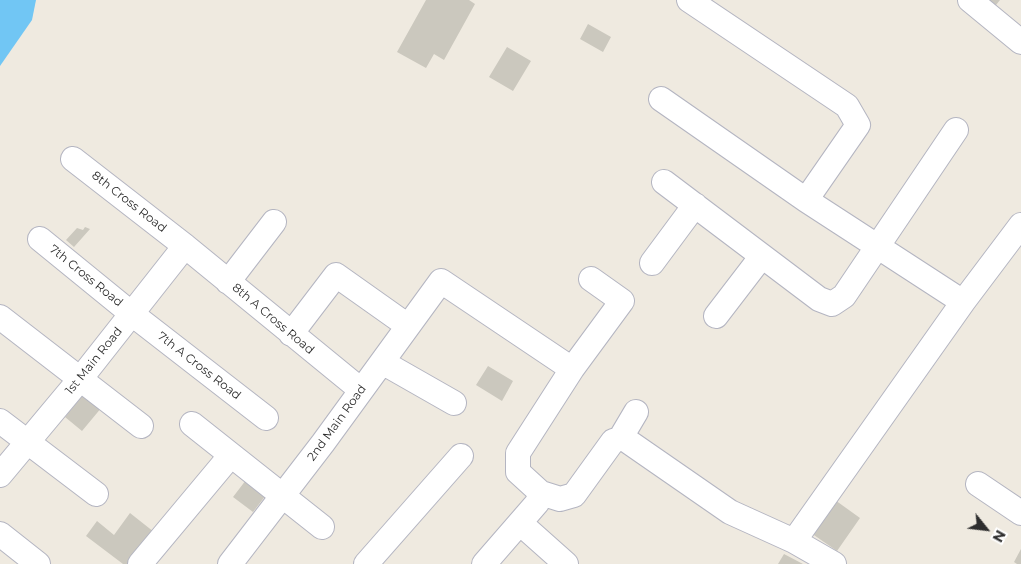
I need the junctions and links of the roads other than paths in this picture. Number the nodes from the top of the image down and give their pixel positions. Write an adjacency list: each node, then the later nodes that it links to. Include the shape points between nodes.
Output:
1 (689, 0): 8 (street, via 847,106 851,112 858,125)
2 (970, 0): 3 (street)
3 (1021, 42)
4 (660, 99): 8 (street)
5 (956, 130): 14 (street)
6 (73, 159): 13 (street, 8th Cross Road)
7 (664, 182): 9 (street)
8 (806, 200): 14 (street)
9 (695, 205): 15 (street); 16 (street)
10 (274, 222): 18 (street)
11 (1021, 225): 19 (street)
12 (40, 239): 20 (street, 7th Cross Road)
13 (185, 246): 18 (street, 8th A Cross Road); 20 (street, 1st Main Road)
14 (878, 246): 15 (street, via 844,296 832,304 818,299); 19 (street)
15 (762, 256): 22 (street)
16 (652, 263)
17 (591, 279): 26 (street, via 622,301)
18 (228, 282): 24 (street, 8th A Cross Road)
19 (963, 302): 48 (street)
20 (132, 314): 27 (street, 1st Main Road); 31 (street, 7th A Cross Road)
21 (0, 316): 27 (street)
22 (716, 316)
23 (408, 326): 24 (street, via 336,275); 25 (street, 2nd Main Road); 26 (street, 2nd Main Road, via 441,280)
24 (291, 334): 28 (street, 8th A Cross Road)
25 (382, 362): 28 (street, 2nd Main Road); 29 (street)
26 (572, 369): 41 (street, via 518,453 518,472)
27 (81, 378): 34 (street); 36 (street, 1st Main Road)
28 (361, 390): 43 (street, 2nd Main Road)
29 (454, 403)
30 (636, 412): 35 (street)
31 (266, 418)
32 (0, 421): 36 (street)
33 (192, 424): 37 (street)
34 (141, 426)
35 (620, 438): 41 (street, via 613,441 574,495 560,499); 48 (street, via 730,512)
36 (27, 442): 39 (street, 1st Main Road); 42 (street)
37 (231, 455): 43 (street); 50 (street)
38 (461, 456): 52 (street)
39 (0, 475)
40 (978, 484): 44 (street)
41 (542, 493): 45 (street)
42 (96, 494)
43 (283, 496): 46 (street); 51 (street, 2nd Main Road)
44 (1021, 514)
45 (520, 523): 53 (street); 54 (street)
46 (322, 527)
47 (0, 534): 49 (street)
48 (794, 541): 55 (street)
49 (38, 564)
50 (140, 564)
51 (230, 564)
52 (366, 564)
53 (484, 564)
54 (566, 564)
55 (834, 564)

